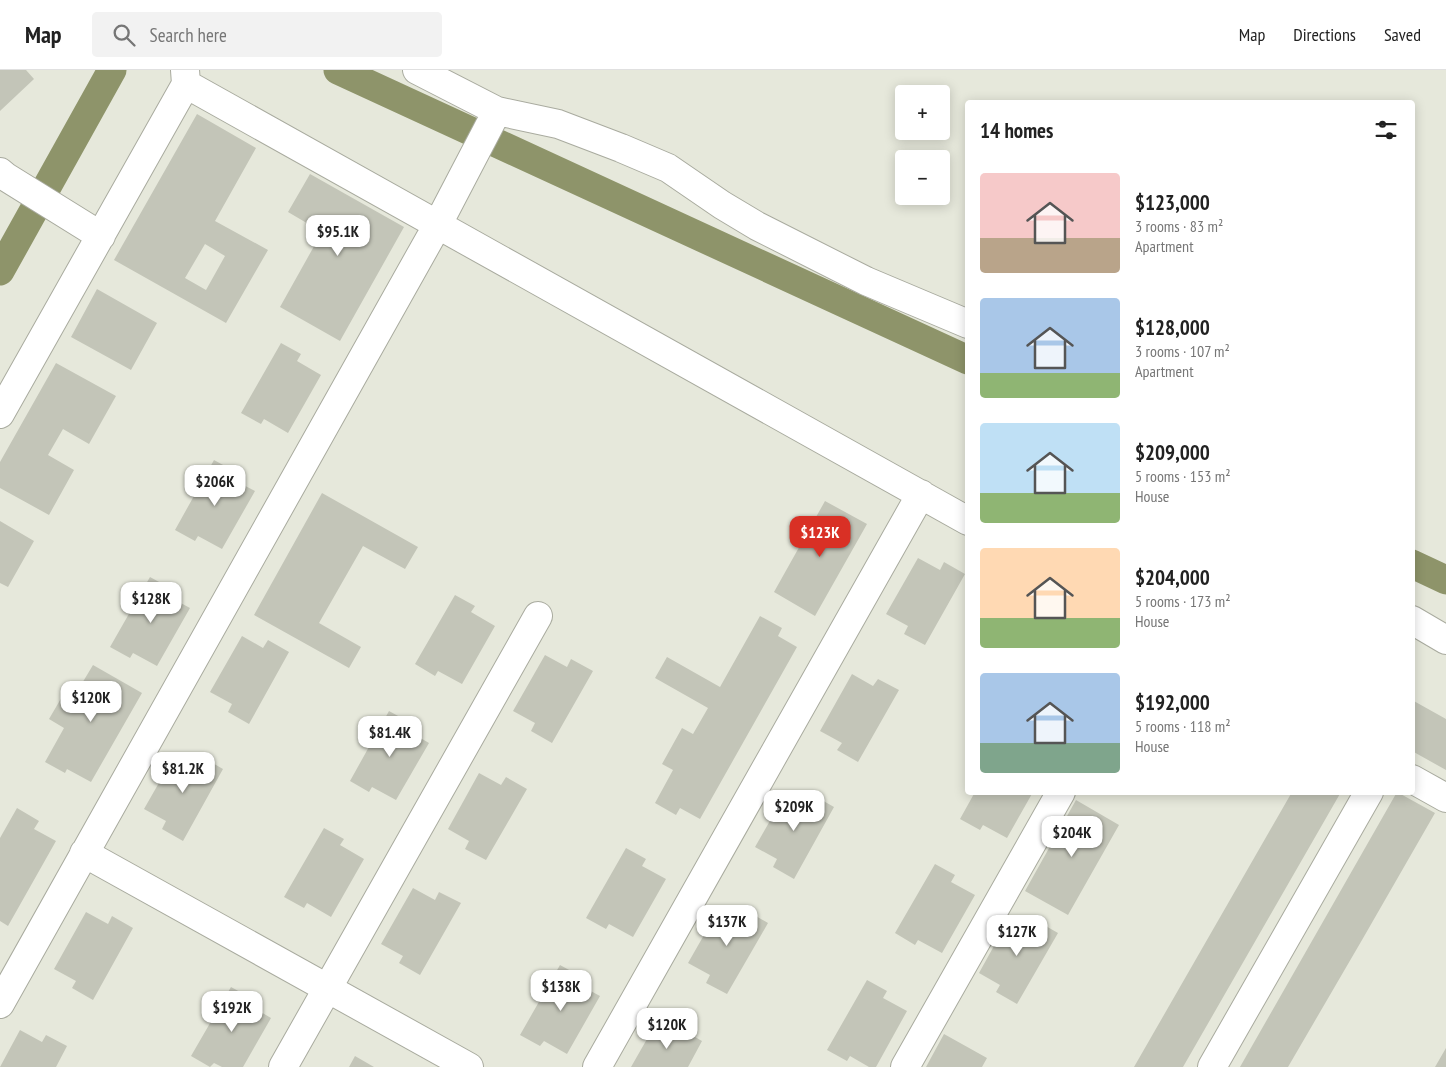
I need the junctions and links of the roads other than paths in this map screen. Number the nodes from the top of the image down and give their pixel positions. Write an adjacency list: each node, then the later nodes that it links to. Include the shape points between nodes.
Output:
1 (417, 70): 3 (street)
2 (185, 77): 5 (street); 6 (street)
3 (497, 111): 5 (street); 7 (street, via 558,124 668,168 757,226 866,281)
4 (3, 175): 6 (street)
5 (438, 224): 9 (street); 18 (street)
6 (101, 236): 8 (street)
7 (965, 323)
8 (0, 414)
9 (921, 494): 10 (street); 23 (street)
10 (965, 519)
11 (538, 616): 19 (street)
12 (1415, 622): 13 (street)
13 (1446, 640)
14 (1415, 780): 17 (street)
15 (1059, 795): 24 (street)
16 (1367, 795): 25 (street)
17 (1446, 798)
18 (84, 853): 19 (street); 20 (street)
19 (328, 988): 21 (street); 22 (street)
20 (0, 1004)
21 (283, 1067)
22 (469, 1067)
23 (597, 1067)
24 (905, 1067)
25 (1212, 1067)

